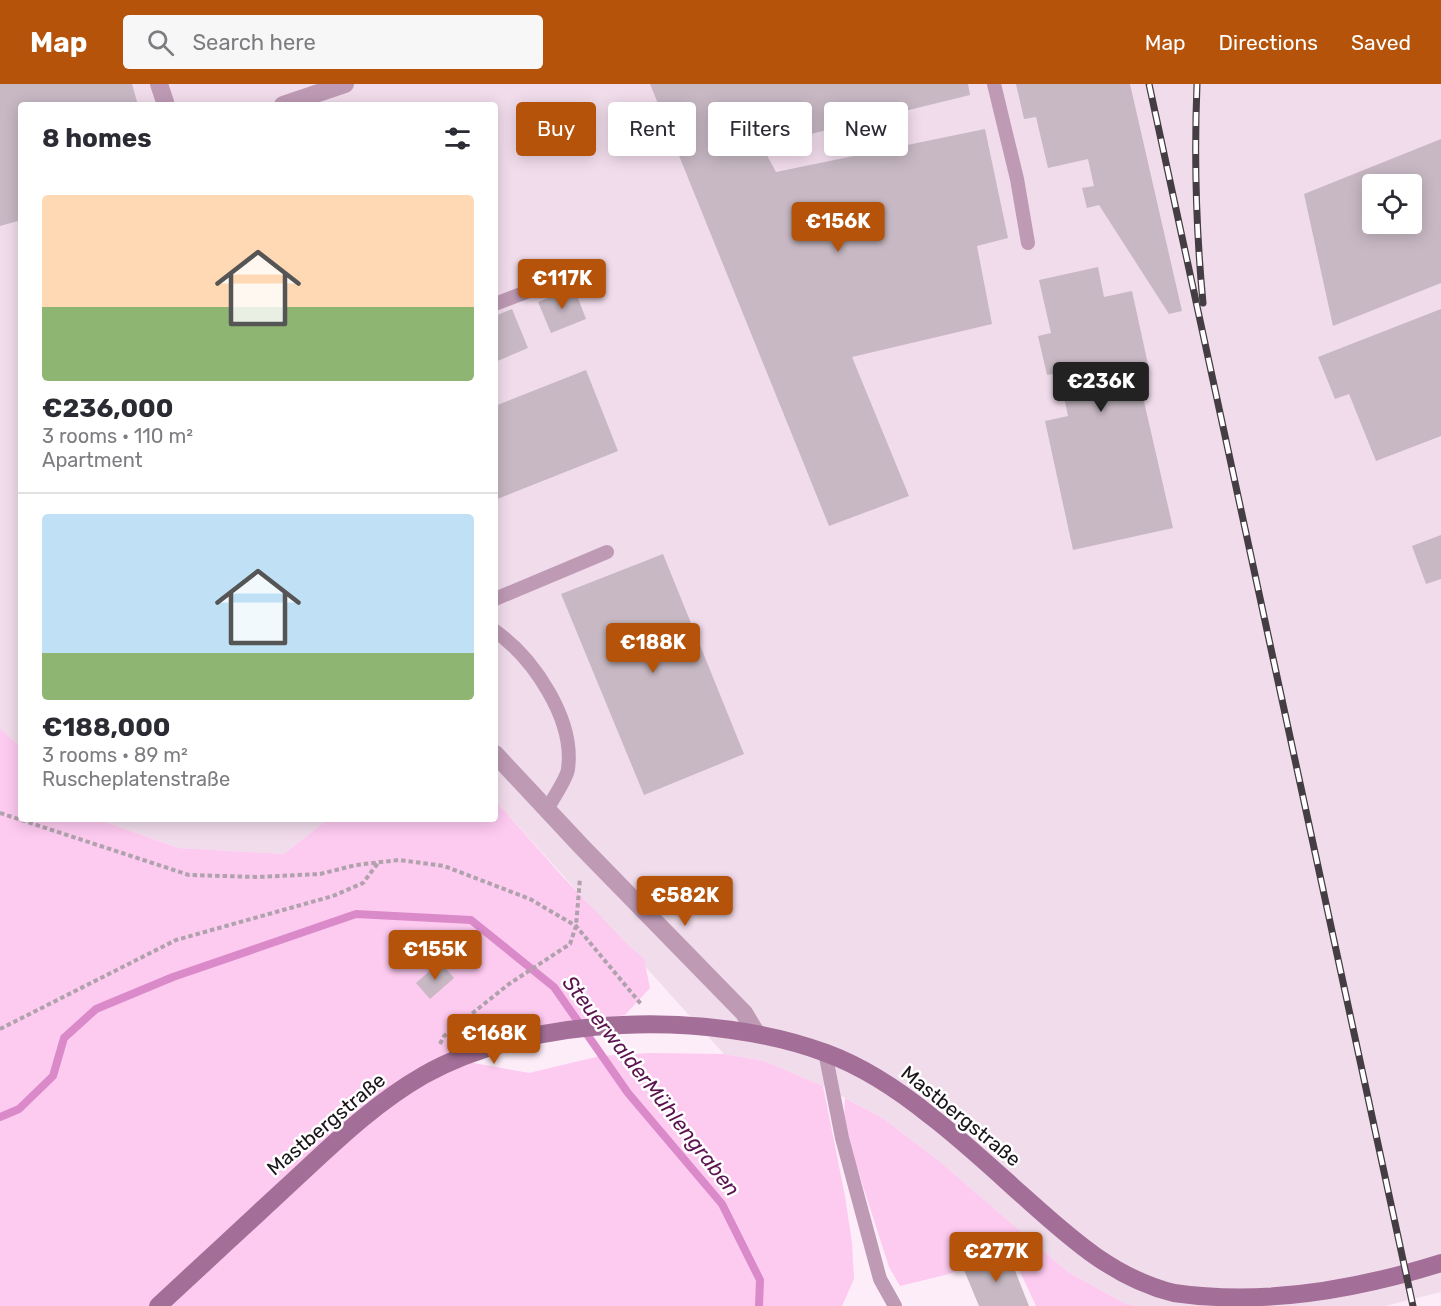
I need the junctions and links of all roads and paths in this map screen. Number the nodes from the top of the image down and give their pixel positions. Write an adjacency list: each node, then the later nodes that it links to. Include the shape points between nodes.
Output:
1 (159, 84): 4 (street)
2 (345, 84): 5 (street)
3 (994, 84): 6 (lane)
4 (165, 102)
5 (292, 102)
6 (1028, 243)
7 (529, 291): 8 (lane)
8 (498, 303)
9 (607, 552): 10 (lane)
10 (498, 598)
11 (498, 633): 13 (lane, via 513,644 550,691 567,738 568,770)
12 (498, 757): 13 (street)
13 (547, 810): 17 (street)
14 (0, 813): 15 (path)
15 (18, 819)
16 (27, 822): 18 (path, via 189,875 321,874)
17 (582, 847): 19 (path); 22 (street, via 744,1013)
18 (378, 862): 19 (path, via 399,860 444,866 530,899); 21 (path, via 363,883 333,896 176,940)
19 (576, 926): 20 (path); 24 (path, via 570,944 509,984 444,1036)
20 (659, 1025): 22 (main road, Mastbergstraße); 24 (main road, Mastbergstraße, via 553,1032 493,1046)
21 (0, 1029)
22 (756, 1033): 23 (main road, Mastbergstraße)
23 (825, 1052): 26 (main road, Mastbergstraße, via 871,1073 908,1098 1059,1229 1110,1266 1174,1293 1229,1301); 28 (lane, via 850,1171 880,1279)
24 (428, 1073): 27 (main road, Mastbergstraße, via 353,1125)
25 (1441, 1263): 26 (main road, Mastbergstraße)
26 (1304, 1302)
27 (158, 1306)
28 (895, 1306)

